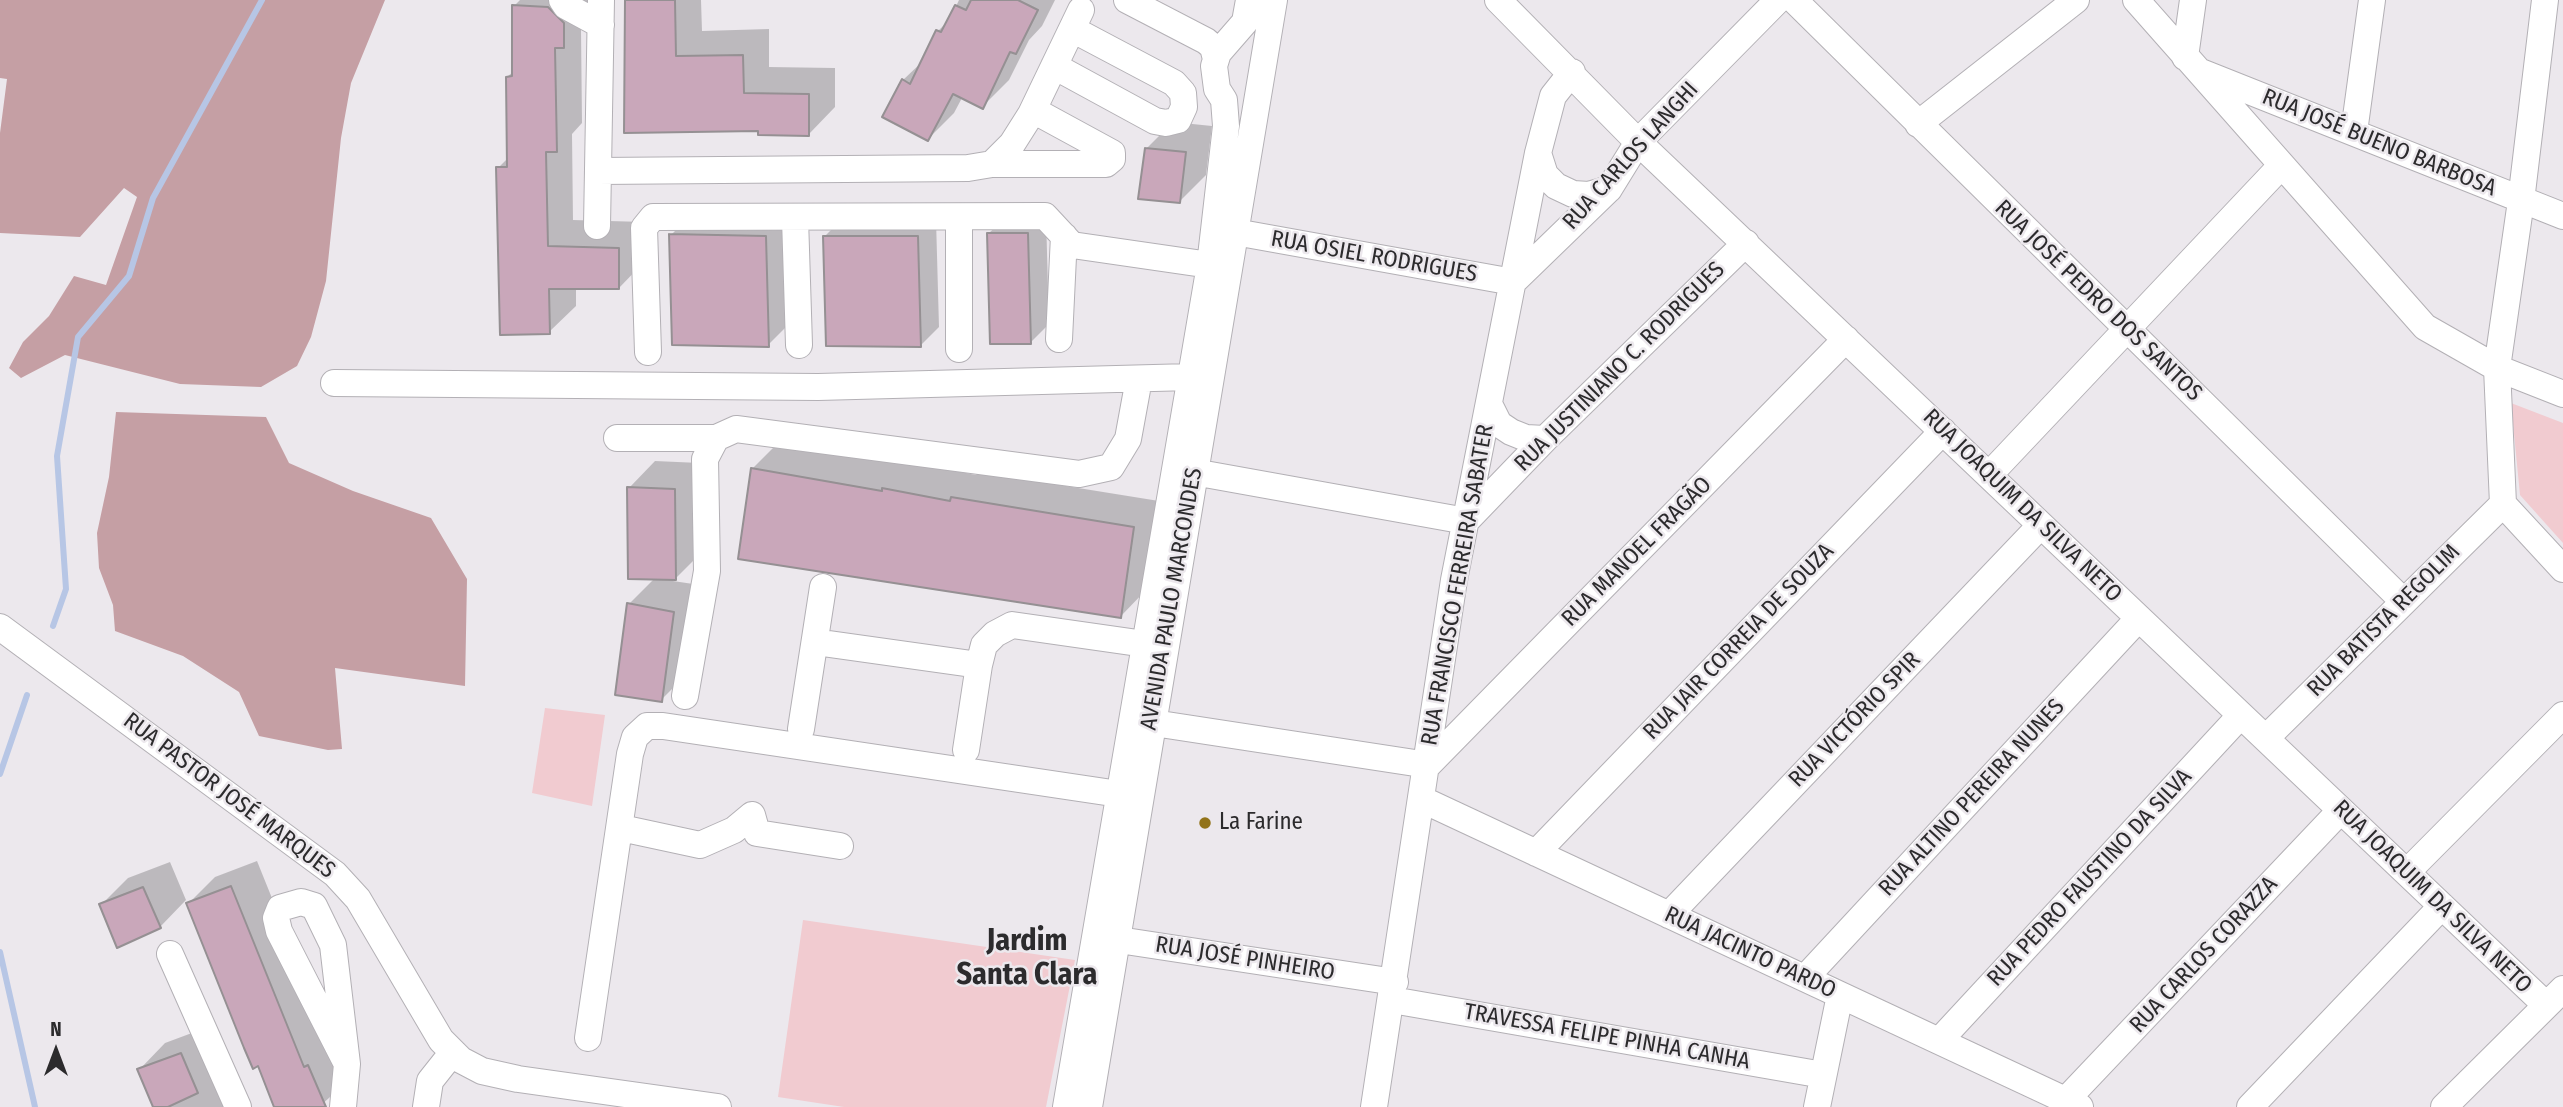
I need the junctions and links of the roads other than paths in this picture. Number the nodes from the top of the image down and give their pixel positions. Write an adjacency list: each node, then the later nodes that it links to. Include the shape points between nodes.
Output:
1 (562, 0): 13 (street, via 566,6)
2 (1127, 0): 14 (street)
3 (1249, 0): 14 (street, via 1245,22)
4 (1274, 0): 18 (street, AVENIDA PAULO MARCONDES)
5 (1778, 0): 23 (street, RUA CARLOS LANGHI)
6 (1794, 0): 21 (street, RUA JOSÉ PEDRO DOS SANTOS)
7 (2076, 0): 21 (street)
8 (2136, 0): 15 (street)
9 (2193, 0): 15 (street)
10 (2372, 0): 22 (street)
11 (2545, 0): 29 (street)
12 (1501, 1): 17 (street, RUA JOAQUIM DA SILVA NETO)
13 (601, 13): 27 (street)
14 (1221, 51): 18 (street, via 1239,40 1254,43 1262,54); 19 (street, AVENIDA PAULO MARCONDES, via 1217,89)
15 (2190, 63): 22 (street, RUA JOSÉ BUENO BARBOSA); 26 (street)
16 (1054, 66): 16 (street, via 1077,19 1174,83 1183,93 1184,107 1178,120 1155,121); 20 (street)
17 (1572, 72): 23 (street, RUA JOAQUIM DA SILVA NETO); 24 (street, RUA FRANCISCO FERREIRA SABATER, via 1553,96)
18 (1261, 80): 19 (street, via 1250,104); 34 (street, AVENIDA PAULO MARCONDES)
19 (1224, 100): 37 (street, AVENIDA PAULO MARCONDES, via 1226,126)
20 (1033, 110): 25 (street, via 1013,144); 25 (street, via 1112,153 1112,159 1106,164)
21 (1918, 124): 39 (street, RUA JOSÉ PEDRO DOS SANTOS)
22 (2354, 132): 29 (street, RUA JOSÉ BUENO BARBOSA)
23 (1639, 142): 28 (street, RUA CARLOS LANGHI); 36 (street, RUA JOAQUIM DA SILVA NETO)
24 (1538, 153): 28 (street, via 1545,175 1556,186 1589,195); 38 (street, RUA FRANCISCO FERREIRA SABATER)
25 (992, 164): 27 (street, via 968,168)
26 (2280, 167): 39 (street); 45 (street, via 2425,327)
27 (598, 171): 33 (street)
28 (1609, 189): 38 (street, RUA CARLOS LANGHI)
29 (2521, 201): 30 (street, RUA JOSÉ BUENO BARBOSA); 45 (street)
30 (2563, 216)
31 (959, 217): 32 (street); 35 (street, via 1045,216); 43 (street)
32 (795, 218): 42 (street); 44 (street, via 653,217 644,228)
33 (597, 226)
34 (1235, 232): 38 (street, RUA OSIEL RODRIGUES); 55 (street, AVENIDA PAULO MARCONDES)
35 (1064, 236): 37 (street, via 1073,245); 40 (street)
36 (1746, 243): 41 (street, RUA JOAQUIM DA SILVA NETO); 54 (street, RUA JUSTINIANO C. RODRIGUES)
37 (1210, 265): 46 (street, AVENIDA PAULO MARCONDES)
38 (1513, 282): 50 (street, RUA FRANCISCO FERREIRA SABATER)
39 (2127, 330): 56 (street); 62 (street, RUA JOSÉ PEDRO DOS SANTOS)
40 (1059, 340)
41 (1846, 340): 51 (street, RUA JOAQUIM DA SILVA NETO); 75 (street, RUA MANOEL FRAGÃO)
42 (800, 345)
43 (959, 349)
44 (648, 352)
45 (2497, 368): 49 (street); 57 (street)
46 (1191, 377): 47 (street); 55 (street, AVENIDA PAULO MARCONDES)
47 (1139, 379): 48 (street, via 818,387); 53 (street, via 1128,439 1111,467 1079,474 736,429)
48 (334, 383)
49 (2563, 394)
50 (1489, 404): 54 (street, via 1499,424 1511,432); 58 (street, RUA FRANCISCO FERREIRA SABATER)
51 (1942, 431): 56 (street, RUA JOAQUIM DA SILVA NETO); 81 (street, RUA JAIR CORREIA DE SOUZA)
52 (617, 438): 53 (street)
53 (716, 438): 68 (street, via 705,459 706,571)
54 (1545, 439): 58 (street, RUA JUSTINIANO C. RODRIGUES)
55 (1184, 470): 58 (street); 66 (street, AVENIDA PAULO MARCONDES); 71 (street, AVENIDA PAULO MARCONDES)
56 (1989, 475): 59 (street, RUA JOAQUIM DA SILVA NETO)
57 (2503, 504): 60 (street); 62 (street, RUA BATISTA REGOLIM)
58 (1465, 521): 75 (street, RUA FRANCISCO FERREIRA SABATER)
59 (2041, 525): 63 (street, RUA JOAQUIM DA SILVA NETO); 84 (street, RUA VICTÓRIO SPIR)
60 (2563, 569)
61 (823, 587): 65 (street)
62 (2403, 601): 73 (street, RUA BATISTA REGOLIM)
63 (2139, 618): 69 (street, RUA JOAQUIM DA SILVA NETO); 87 (street, RUA ALTINO PEREIRA NUNES)
64 (0, 627): 93 (street, RUA PASTOR JOSÉ MARQUES, via 335,874 358,899 441,1040)
65 (815, 642): 67 (street); 72 (street)
66 (1145, 644): 67 (street, via 1013,625 985,645); 71 (street, AVENIDA PAULO MARCONDES)
67 (979, 665): 74 (street)
68 (685, 696)
69 (2241, 715): 73 (street, RUA JOAQUIM DA SILVA NETO); 92 (street, RUA PEDRO FAUSTINO DA SILVA)
70 (2563, 715): 82 (street)
71 (1142, 721): 75 (street); 76 (street, AVENIDA PAULO MARCONDES); 85 (street, AVENIDA PAULO MARCONDES)
72 (801, 729)
73 (2266, 738): 78 (street, RUA JOAQUIM DA SILVA NETO)
74 (966, 750)
75 (1428, 765): 77 (street, RUA FRANCISCO FERREIRA SABATER)
76 (1119, 794): 79 (street, via 646,726 635,737 630,754); 85 (street, AVENIDA PAULO MARCONDES)
77 (1421, 799): 81 (street, RUA JACINTO PARDO); 88 (street, RUA FRANCISCO FERREIRA SABATER)
78 (2342, 810): 82 (street, RUA JOAQUIM DA SILVA NETO); 97 (street, RUA CARLOS CORAZZA)
79 (621, 828): 80 (street, via 700,845 734,830 752,815 757,833); 91 (street)
80 (840, 846)
81 (1536, 853): 84 (street, RUA JACINTO PARDO)
82 (2407, 872): 83 (street, RUA JOAQUIM DA SILVA NETO)
83 (2442, 906): 90 (street, RUA JOAQUIM DA SILVA NETO); 106 (street)
84 (1669, 915): 87 (street, RUA JACINTO PARDO)
85 (1105, 937): 88 (street, RUA JOSÉ PINHEIRO); 102 (street, AVENIDA PAULO MARCONDES); 103 (street, AVENIDA PAULO MARCONDES)
86 (170, 954): 98 (street)
87 (1805, 978): 89 (street, RUA JACINTO PARDO)
88 (1393, 991): 95 (street, TRAVESSA FELIPE PINHA CANHA); 104 (street, RUA FRANCISCO FERREIRA SABATER)
89 (1840, 995): 92 (street, RUA JACINTO PARDO); 95 (street)
90 (2555, 997): 107 (street)
91 (588, 1038)
92 (1940, 1041): 97 (street, RUA JACINTO PARDO)
93 (453, 1052): 96 (street, RUA PASTOR JOSÉ MARQUES, via 482,1071); 100 (street, via 430,1081)
94 (347, 1064): 94 (street, via 333,945 314,906 301,902 280,908 276,918 279,931); 99 (street)
95 (1823, 1075): 105 (street)
96 (604, 1099): 101 (street, RUA PASTOR JOSÉ MARQUES)
97 (2073, 1104)
98 (238, 1107)
99 (343, 1107)
100 (426, 1107)
101 (718, 1107)
102 (1066, 1107)
103 (1088, 1107)
104 (1374, 1107)
105 (1817, 1107)
106 (2250, 1107)
107 (2444, 1107)

